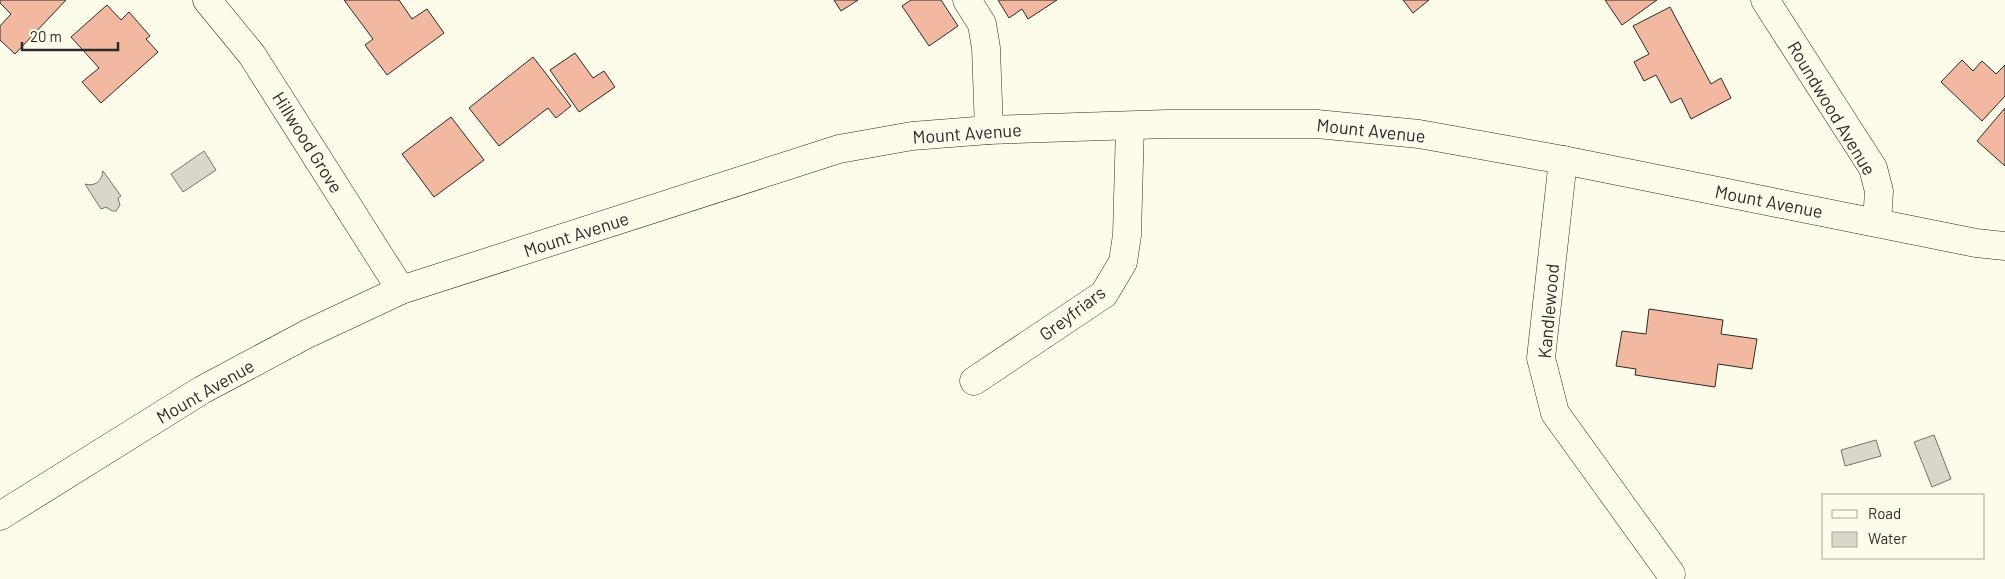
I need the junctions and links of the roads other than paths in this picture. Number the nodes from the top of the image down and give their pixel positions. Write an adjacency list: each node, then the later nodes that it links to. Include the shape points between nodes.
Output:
1 (207, 0): 9 (street, Hillwood Grove, via 252,55)
2 (967, 0): 5 (street, via 982,24)
3 (1766, 0): 7 (street, Roundwood Avenue, via 1873,168 1879,191)
4 (1130, 126): 5 (street, Mount Avenue); 6 (street, Mount Avenue, via 1317,124 1419,134); 10 (street, Greyfriars, via 1127,235 1123,262 1104,294)
5 (989, 130): 9 (street, Mount Avenue, via 912,136 839,149)
6 (1563, 160): 7 (street, Mount Avenue); 12 (street, Kandlewood, via 1541,358 1555,414)
7 (1877, 222): 8 (street, Mount Avenue)
8 (2005, 246)
9 (401, 290): 11 (street, Mount Avenue, via 307,334 202,390)
10 (974, 382)
11 (0, 516)
12 (1671, 574)

